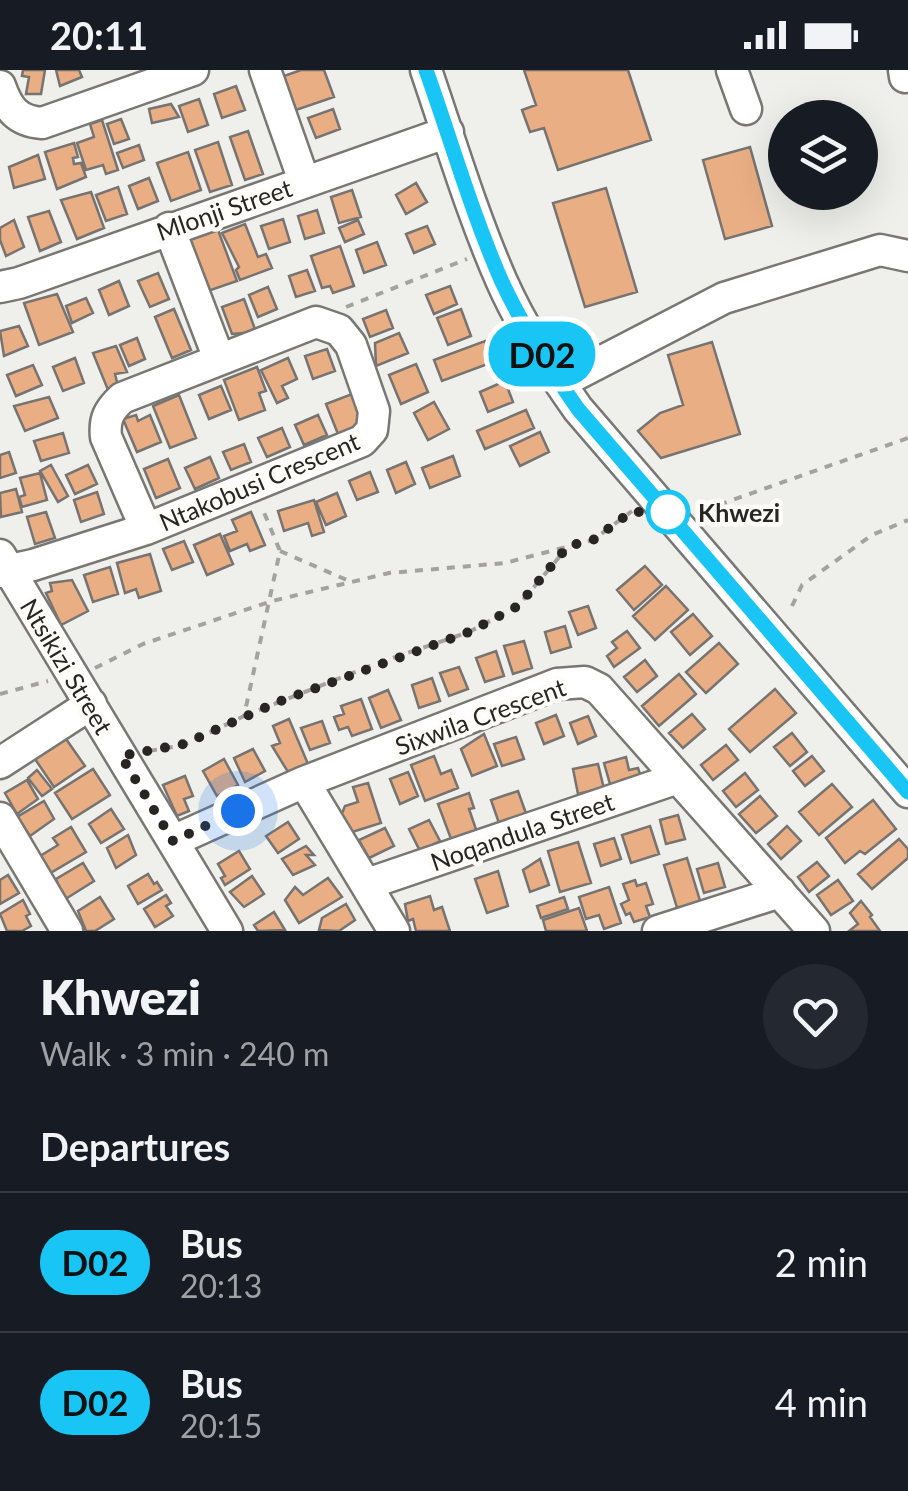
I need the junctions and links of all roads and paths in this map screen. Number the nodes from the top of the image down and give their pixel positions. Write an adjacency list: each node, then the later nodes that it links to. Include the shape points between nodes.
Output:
1 (194, 70): 5 (street, via 42,123 23,120)
2 (265, 70): 8 (street)
3 (426, 70): 7 (street)
4 (732, 70): 6 (street)
5 (2, 99)
6 (746, 109)
7 (448, 132): 8 (street, Mlonji Street); 15 (street, via 502,281)
8 (304, 181): 9 (street, Mlonji Street)
9 (169, 228): 12 (street, Mlonji Street); 14 (street)
10 (908, 256): 15 (street, via 880,250 724,298)
11 (475, 257): 13 (path, via 351,302)
12 (0, 287)
13 (327, 324): 14 (street, Ntakobusi Crescent, via 316,322); 17 (street, Ntakobusi Crescent, via 351,345 374,411 372,430 362,441)
14 (219, 359): 21 (street, Ntakobusi Crescent, via 122,398 108,414 106,437)
15 (560, 383): 36 (street)
16 (908, 438): 18 (path)
17 (253, 487): 21 (street, Ntakobusi Crescent); 23 (path)
18 (704, 510)
19 (631, 512): 22 (path, via 593,540)
20 (908, 520): 27 (path, via 872,534 802,584)
21 (146, 529): 24 (street, Ntakobusi Crescent, via 33,565)
22 (568, 546): 25 (path, via 505,563); 31 (path, via 518,606 469,632)
23 (280, 551): 25 (path); 26 (path)
24 (3, 565): 28 (street, Ntsikizi Street)
25 (350, 582): 26 (path)
26 (272, 601): 28 (path, via 143,644); 31 (path)
27 (792, 606)
28 (75, 678): 29 (path); 30 (street, Ntsikizi Street)
29 (0, 694)
30 (90, 704): 32 (street, Ntsikizi Street); 33 (street)
31 (244, 716): 32 (path, via 184,744)
32 (121, 756): 38 (street, Ntsikizi Street)
33 (0, 763)
34 (678, 778): 35 (street, Sixwila Crescent, via 600,689 574,682); 39 (street, Noqandula Street); 40 (street, Sixwila Crescent)
35 (304, 782): 38 (street, Sixwila Crescent); 39 (street)
36 (908, 792)
37 (0, 818): 41 (street)
38 (173, 841): 42 (street, Ntsikizi Street)
39 (367, 884): 43 (street)
40 (780, 892): 44 (street); 45 (street, Sixwila Crescent)
41 (67, 931)
42 (227, 931)
43 (394, 931)
44 (658, 931)
45 (814, 931)

